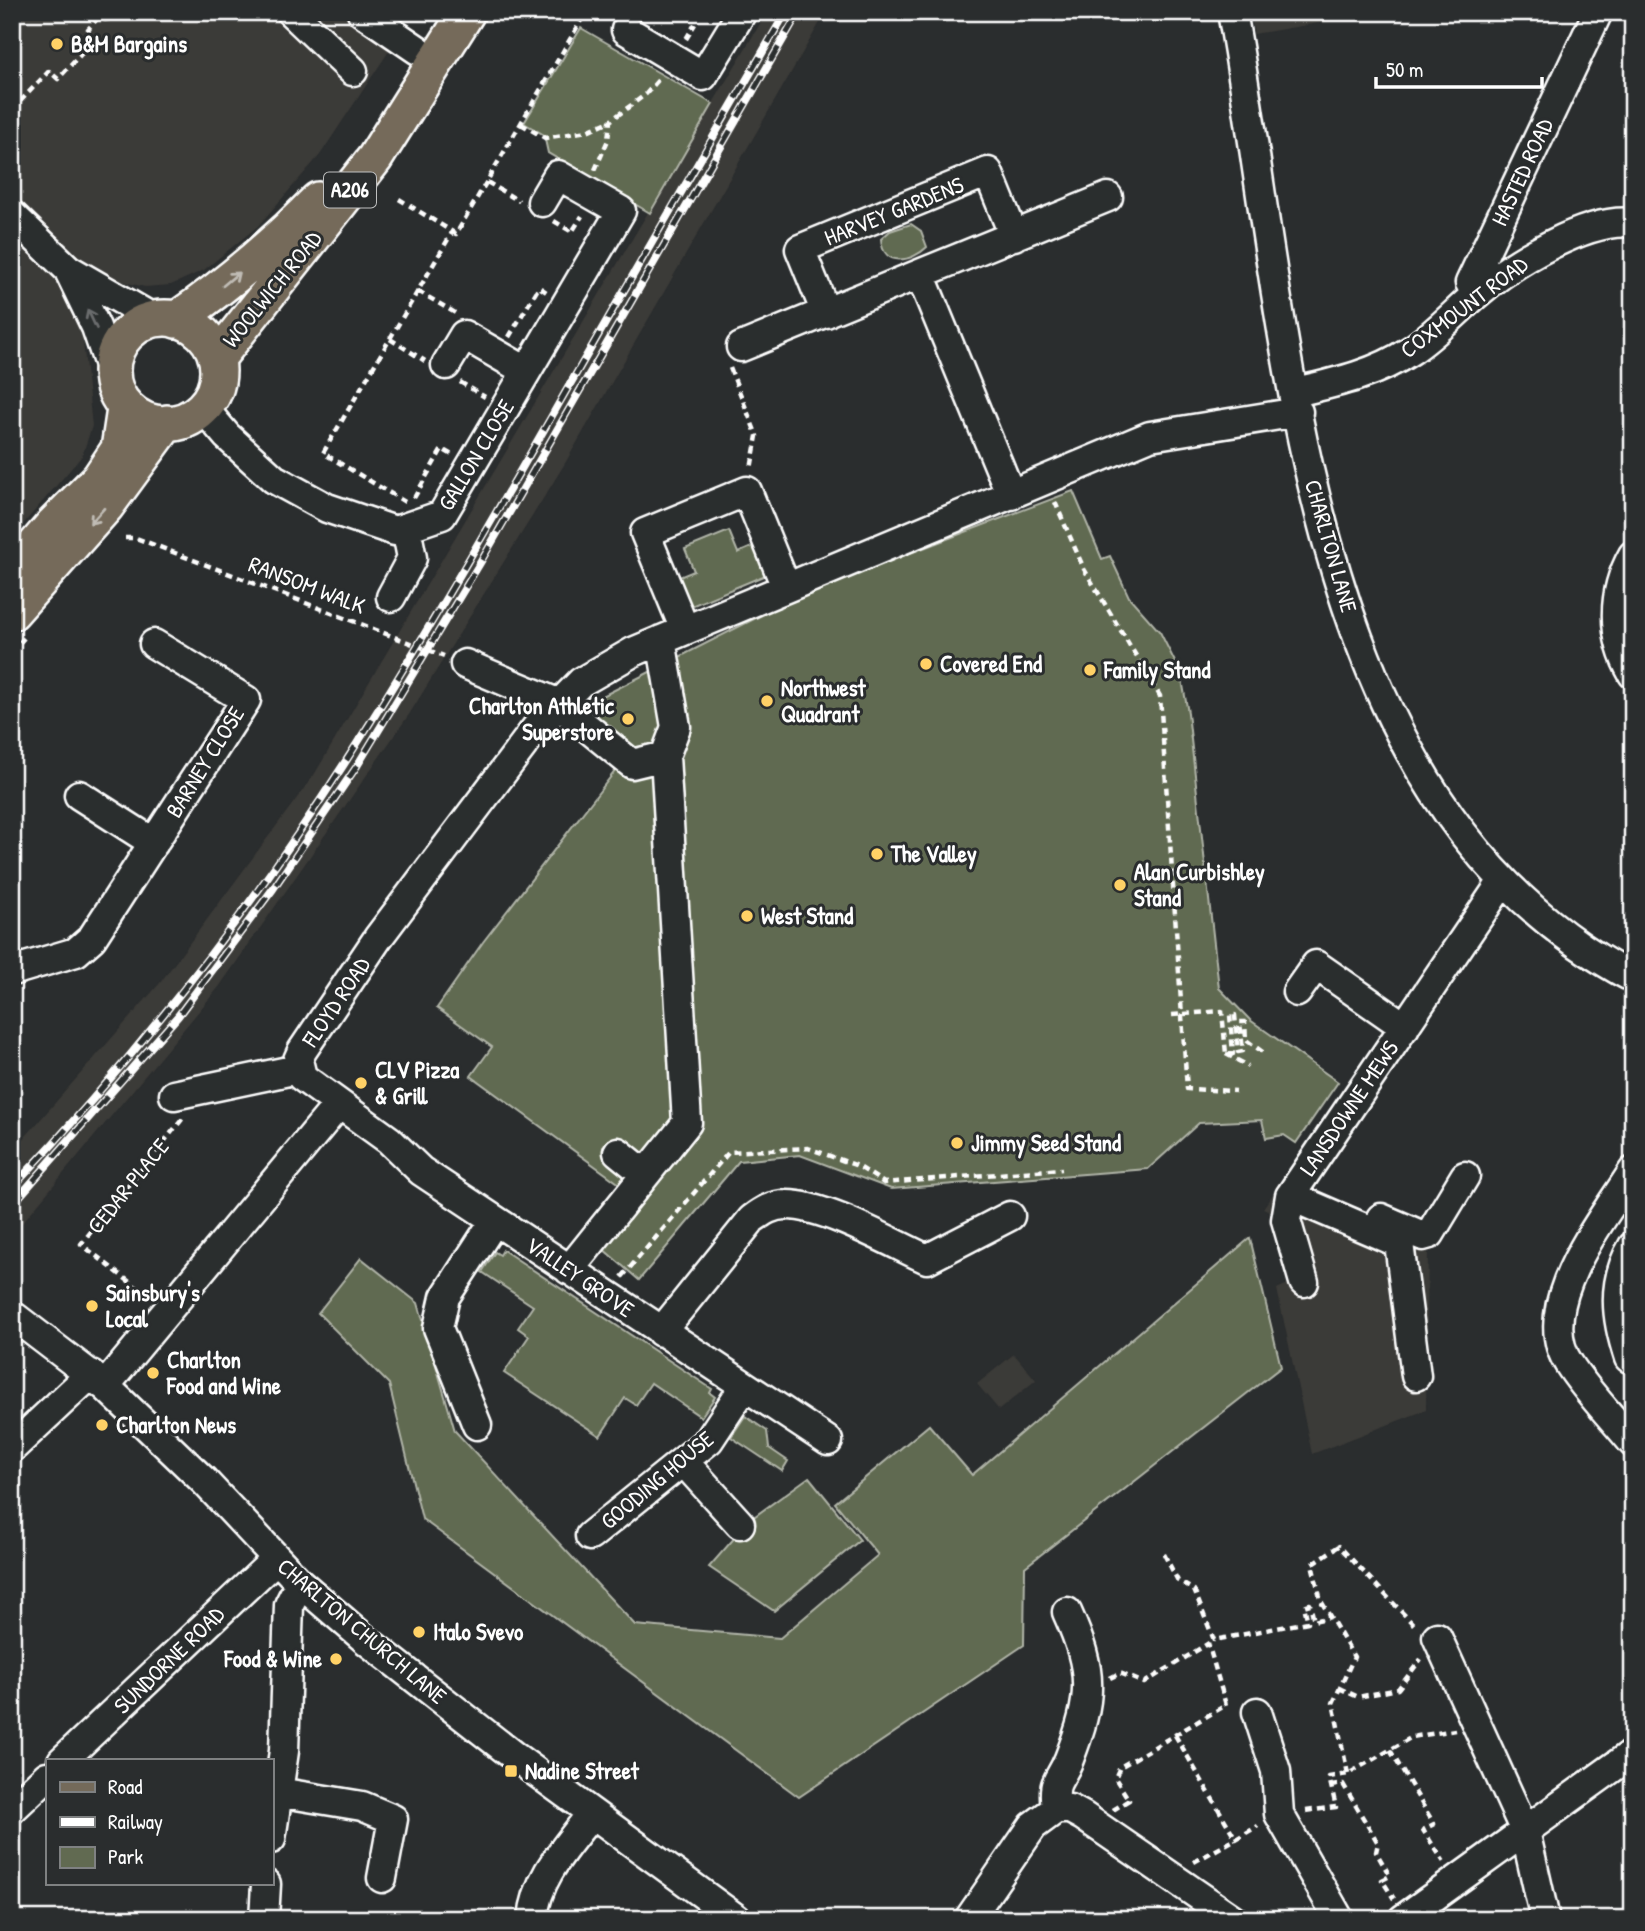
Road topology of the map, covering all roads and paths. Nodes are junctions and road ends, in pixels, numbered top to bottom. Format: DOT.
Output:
graph roads {
  1 [pos="127,12"];
  2 [pos="291,12"];
  3 [pos="362,12"];
  4 [pos="440,12"];
  5 [pos="467,12"];
  6 [pos="586,12"];
  7 [pos="742,12"];
  8 [pos="1232,12"];
  9 [pos="1598,12"];
  10 [pos="626,30"];
  11 [pos="418,50"];
  12 [pos="353,71"];
  13 [pos="666,71"];
  14 [pos="12,110"];
  15 [pos="12,120"];
  16 [pos="610,121"];
  17 [pos="521,124"];
  18 [pos="20,128"];
  19 [pos="583,190"];
  20 [pos="1108,197"];
  21 [pos="398,199"];
  22 [pos="542,202"];
  23 [pos="12,215"];
  24 [pos="1633,223"];
  25 [pos="453,231"];
  26 [pos="1014,236"];
  27 [pos="68,270"];
  28 [pos="920,274"];
  29 [pos="1477,293"];
  30 [pos="826,313"];
  31 [pos="166,320"];
  32 [pos="390,339"];
  33 [pos="741,347"];
  34 [pos="218,356"];
  35 [pos="444,369"];
  36 [pos="111,371"];
  37 [pos="526,371"];
  38 [pos="490,400"];
  39 [pos="1296,402"];
  40 [pos="125,409"];
  41 [pos="204,409"];
  42 [pos="167,423"];
  43 [pos="455,457"];
  44 [pos="750,476"];
  45 [pos="1011,495"];
  46 [pos="1061,514"];
  47 [pos="403,521"];
  48 [pos="125,538"];
  49 [pos="1633,555"];
  50 [pos="12,573"];
  51 [pos="786,587"];
  52 [pos="391,597"];
  53 [pos="12,612"];
  54 [pos="673,635"];
  55 [pos="154,644"];
  56 [pos="465,664"];
  57 [pos="1633,674"];
  58 [pos="557,703"];
  59 [pos="665,756"];
  60 [pos="79,795"];
  61 [pos="154,843"];
  62 [pos="1503,881"];
  63 [pos="12,971"];
  64 [pos="1633,978"];
  65 [pos="1297,992"];
  66 [pos="1172,1015"];
  67 [pos="1405,1027"];
  68 [pos="1264,1053"];
  69 [pos="1226,1054"];
  70 [pos="1248,1066"];
  71 [pos="298,1069"];
  72 [pos="208,1088"];
  73 [pos="1236,1091"];
  74 [pos="174,1095"];
  75 [pos="338,1105"];
  76 [pos="618,1152"];
  77 [pos="1633,1171"];
  78 [pos="645,1174"];
  79 [pos="1465,1177"];
  80 [pos="1294,1189"];
  81 [pos="1010,1216"];
  82 [pos="495,1220"];
  83 [pos="1633,1246"];
  84 [pos="569,1270"];
  85 [pos="1304,1282"];
  86 [pos="155,1301"];
  87 [pos="12,1315"];
  88 [pos="661,1332"];
  89 [pos="1629,1358"];
  90 [pos="1416,1376"];
  91 [pos="98,1380"];
  92 [pos="744,1387"];
  93 [pos="477,1425"];
  94 [pos="1630,1433"];
  95 [pos="828,1441"];
  96 [pos="12,1448"];
  97 [pos="684,1462"];
  98 [pos="740,1524"];
  99 [pos="590,1536"];
  100 [pos="1164,1555"];
  101 [pos="276,1559"];
  102 [pos="300,1583"];
  103 [pos="1067,1612"];
  104 [pos="1330,1617"];
  105 [pos="1437,1637"];
  106 [pos="1211,1642"];
  107 [pos="1113,1676"];
  108 [pos="1339,1688"];
  109 [pos="1257,1712"];
  110 [pos="1477,1726"];
  111 [pos="1175,1735"];
  112 [pos="1390,1750"];
  113 [pos="1633,1753"];
  114 [pos="64,1759"];
  115 [pos="1348,1774"];
  116 [pos="46,1777"];
  117 [pos="1331,1786"];
  118 [pos="278,1792"];
  119 [pos="1121,1805"];
  120 [pos="1336,1807"];
  121 [pos="12,1809"];
  122 [pos="1056,1809"];
  123 [pos="592,1813"];
  124 [pos="1279,1814"];
  125 [pos="273,1826"];
  126 [pos="1525,1831"];
  127 [pos="1236,1839"];
  128 [pos="1185,1856"];
  129 [pos="1445,1863"];
  130 [pos="382,1878"];
  131 [pos="265,1885"];
  132 [pos="1405,1918"];
  133 [pos="264,1919"];
  134 [pos="533,1919"];
  135 [pos="737,1919"];
  136 [pos="969,1919"];
  137 [pos="1233,1919"];
  138 [pos="1339,1919"];
  139 [pos="1545,1919"];
  1 -- 14 [label="path"];
  2 -- 12 [label="street"];
  3 -- 11 [label="street"];
  4 -- 11 [label="main road, WOOLWICH ROAD / A206"];
  5 -- 34 [label="main road, WOOLWICH ROAD / A206"];
  6 -- 17 [label="path"];
  7 -- 10 [label="street"];
  8 -- 39 [label="street, CHARLTON LANE"];
  9 -- 29 [label="street, HASTED ROAD"];
  31 -- 11 [label="main road, WOOLWICH ROAD / A206, one-way"];
  13 -- 16 [label="path"];
  15 -- 18 [label="path"];
  16 -- 17 [label="path"];
  16 -- 19 [label="path"];
  17 -- 25 [label="path"];
  19 -- 22 [label="street, GALLON CLOSE"];
  19 -- 37 [label="street, GALLON CLOSE"];
  20 -- 26 [label="street"];
  21 -- 25 [label="path"];
  23 -- 27 [label="street"];
  24 -- 29 [label="street, COXMOUNT ROAD"];
  25 -- 32 [label="path"];
  26 -- 28 [label="street"];
  26 -- 30 [label="street, HARVEY GARDENS"];
  27 -- 31 [label="street"];
  36 -- 27 [label="street, one-way"];
  28 -- 30 [label="street"];
  28 -- 45 [label="street"];
  29 -- 39 [label="street, COXMOUNT ROAD"];
  30 -- 33 [label="street"];
  31 -- 34 [label="main road, WOOLWICH ROAD"];
  31 -- 36 [label="main road, WOOLWICH ROAD / A206"];
  32 -- 35 [label="path"];
  32 -- 47 [label="path"];
  33 -- 44 [label="path"];
  34 -- 41 [label="main road, WOOLWICH ROAD"];
  35 -- 37 [label="street"];
  35 -- 38 [label="path"];
  36 -- 40 [label="main road"];
  37 -- 47 [label="street, GALLON CLOSE"];
  39 -- 45 [label="street"];
  39 -- 62 [label="street, CHARLTON LANE"];
  40 -- 42 [label="main road"];
  40 -- 50 [label="main road"];
  41 -- 42 [label="main road"];
  41 -- 47 [label="street"];
  42 -- 53 [label="main road, one-way"];
  43 -- 47 [label="path"];
  45 -- 51 [label="street"];
  46 -- 73 [label="path"];
  47 -- 52 [label="street"];
  48 -- 56 [label="path, RANSOM WALK"];
  49 -- 57 [label="street"];
  51 -- 54 [label="street"];
  51 -- 54 [label="street"];
  54 -- 58 [label="street"];
  54 -- 59 [label="street"];
  55 -- 61 [label="street, BARNEY CLOSE"];
  56 -- 58 [label="street"];
  58 -- 59 [label="street"];
  58 -- 71 [label="street, FLOYD ROAD"];
  59 -- 78 [label="street"];
  60 -- 61 [label="street, BARNEY CLOSE"];
  61 -- 63 [label="street, BARNEY CLOSE"];
  62 -- 64 [label="street, CHARLTON LANE"];
  62 -- 67 [label="street, LANSDOWNE MEWS"];
  65 -- 67 [label="street"];
  66 -- 69 [label="path, bridge"];
  67 -- 80 [label="street, LANSDOWNE MEWS"];
  68 -- 69 [label="path, bridge"];
  69 -- 70 [label="path"];
  71 -- 72 [label="street"];
  71 -- 75 [label="street, FLOYD ROAD"];
  72 -- 74 [label="street"];
  72 -- 86 [label="path, CEDAR PLACE"];
  75 -- 82 [label="street, VALLEY GROVE"];
  75 -- 91 [label="street"];
  76 -- 78 [label="street"];
  77 -- 94 [label="street"];
  78 -- 84 [label="street"];
  79 -- 80 [label="street"];
  80 -- 85 [label="street"];
  80 -- 90 [label="street, LANSDOWNE MEWS"];
  81 -- 88 [label="street"];
  82 -- 84 [label="street, VALLEY GROVE"];
  82 -- 93 [label="street"];
  83 -- 89 [label="street"];
  84 -- 88 [label="street, VALLEY GROVE"];
  87 -- 91 [label="street, CHARLTON CHURCH LANE"];
  88 -- 92 [label="street, VALLEY GROVE"];
  91 -- 96 [label="street"];
  91 -- 101 [label="street, CHARLTON CHURCH LANE"];
  92 -- 95 [label="street, VALLEY GROVE"];
  92 -- 97 [label="street, GOODING HOUSE"];
  97 -- 98 [label="street"];
  97 -- 99 [label="street, GOODING HOUSE"];
  100 -- 106 [label="path"];
  101 -- 102 [label="street, CHARLTON CHURCH LANE"];
  101 -- 114 [label="street, SUNDORNE ROAD"];
  102 -- 118 [label="street"];
  102 -- 123 [label="street, CHARLTON CHURCH LANE"];
  103 -- 122 [label="street"];
  104 -- 105 [label="path"];
  104 -- 106 [label="path"];
  104 -- 108 [label="path"];
  105 -- 108 [label="path"];
  105 -- 110 [label="street"];
  106 -- 107 [label="path"];
  106 -- 111 [label="path"];
  108 -- 115 [label="path"];
  109 -- 124 [label="street"];
  110 -- 112 [label="path"];
  110 -- 126 [label="street"];
  111 -- 119 [label="path"];
  111 -- 127 [label="path"];
  112 -- 115 [label="path"];
  112 -- 129 [label="path"];
  113 -- 126 [label="street"];
  115 -- 117 [label="path"];
  116 -- 121 [label="street"];
  117 -- 120 [label="path"];
  117 -- 132 [label="path"];
  118 -- 125 [label="street"];
  118 -- 130 [label="street"];
  122 -- 136 [label="street"];
  122 -- 137 [label="street"];
  123 -- 134 [label="street"];
  123 -- 135 [label="street, CHARLTON CHURCH LANE"];
  124 -- 127 [label="path"];
  124 -- 138 [label="street"];
  126 -- 132 [label="street"];
  126 -- 139 [label="street"];
  127 -- 128 [label="path"];
  131 -- 133 [label="street"];
}
